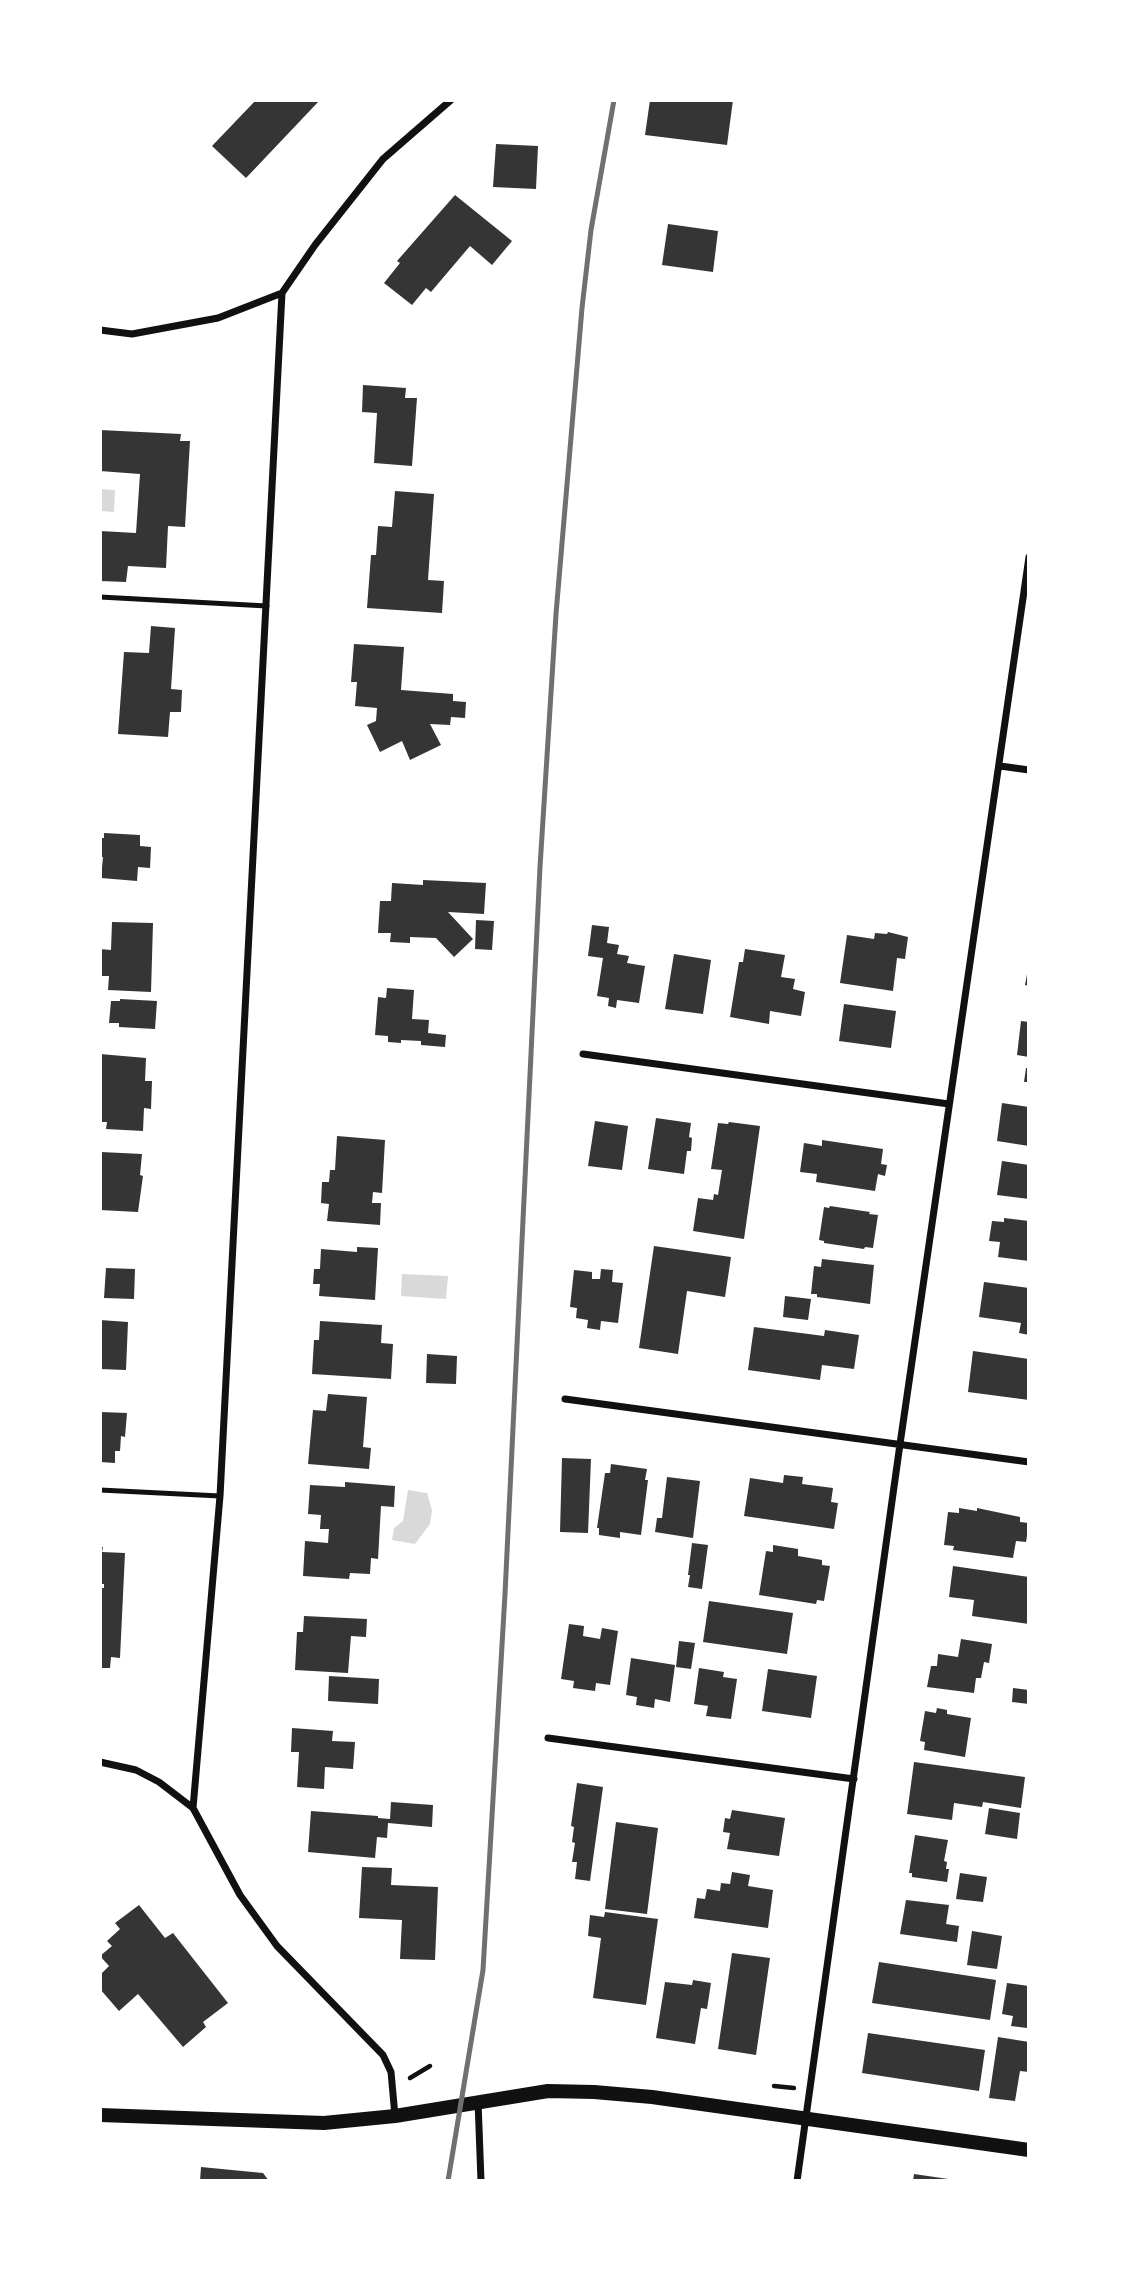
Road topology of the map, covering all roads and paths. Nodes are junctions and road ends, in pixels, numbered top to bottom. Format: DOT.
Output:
graph roads {
  1 [pos="451,100"];
  2 [pos="282,293"];
  3 [pos="100,330"];
  4 [pos="1029,557"];
  5 [pos="100,597"];
  6 [pos="267,606"];
  7 [pos="1000,766"];
  8 [pos="1029,770"];
  9 [pos="583,1054"];
  10 [pos="949,1104"];
  11 [pos="565,1399"];
  12 [pos="900,1444"];
  13 [pos="1029,1462"];
  14 [pos="100,1490"];
  15 [pos="220,1496"];
  16 [pos="548,1738"];
  17 [pos="100,1762"];
  18 [pos="854,1779"];
  19 [pos="193,1808"];
  20 [pos="478,2101"];
  21 [pos="100,2115"];
  22 [pos="395,2116"];
  23 [pos="805,2119"];
  24 [pos="1029,2150"];
  25 [pos="481,2181"];
  26 [pos="797,2181"];
  1 -- 2 [label="street"];
  2 -- 3 [label="street"];
  2 -- 6 [label="street"];
  4 -- 7 [label="street"];
  5 -- 6 [label="lane"];
  6 -- 15 [label="street"];
  7 -- 8 [label="street"];
  7 -- 10 [label="street"];
  9 -- 10 [label="street"];
  10 -- 12 [label="street"];
  11 -- 12 [label="street"];
  12 -- 13 [label="street"];
  12 -- 18 [label="street"];
  14 -- 15 [label="lane"];
  15 -- 19 [label="street"];
  16 -- 18 [label="street"];
  17 -- 19 [label="street"];
  18 -- 23 [label="street"];
  19 -- 22 [label="street"];
  20 -- 22 [label="main road"];
  20 -- 23 [label="main road"];
  20 -- 25 [label="street"];
  21 -- 22 [label="main road"];
  23 -- 24 [label="main road"];
  23 -- 26 [label="street"];
}
